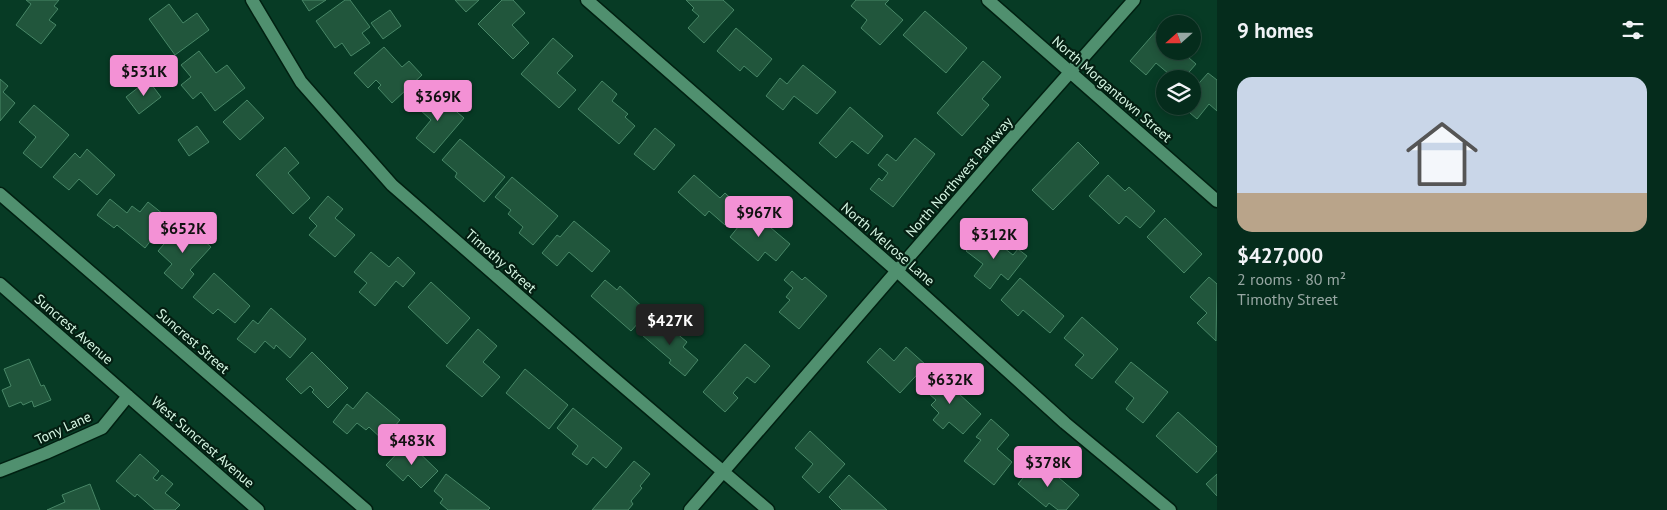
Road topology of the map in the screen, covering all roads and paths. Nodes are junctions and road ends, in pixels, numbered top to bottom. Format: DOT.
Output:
graph roads {
  1 [pos="252,0"];
  2 [pos="587,0"];
  3 [pos="988,0"];
  4 [pos="1134,0"];
  5 [pos="1070,72"];
  6 [pos="0,194"];
  7 [pos="1217,200"];
  8 [pos="897,271"];
  9 [pos="0,284"];
  10 [pos="128,396"];
  11 [pos="0,471"];
  12 [pos="724,472"];
  13 [pos="258,510"];
  14 [pos="366,510"];
  15 [pos="690,510"];
  16 [pos="768,510"];
  17 [pos="1170,510"];
  1 -- 12 [label="street, Timothy Street"];
  2 -- 8 [label="street, North Melrose Lane"];
  3 -- 5 [label="street, North Morgantown Street"];
  4 -- 5 [label="street, North Northwest Parkway"];
  5 -- 7 [label="street, North Morgantown Street"];
  5 -- 8 [label="street, North Northwest Parkway"];
  6 -- 14 [label="street, Suncrest Street"];
  8 -- 12 [label="street, North Northwest Parkway"];
  8 -- 17 [label="street, North Melrose Lane"];
  9 -- 10 [label="street, Suncrest Avenue"];
  10 -- 11 [label="street, Tony Lane"];
  10 -- 13 [label="street, West Suncrest Avenue"];
  12 -- 15 [label="street, North Northwest Parkway"];
  12 -- 16 [label="street, Timothy Street"];
}
